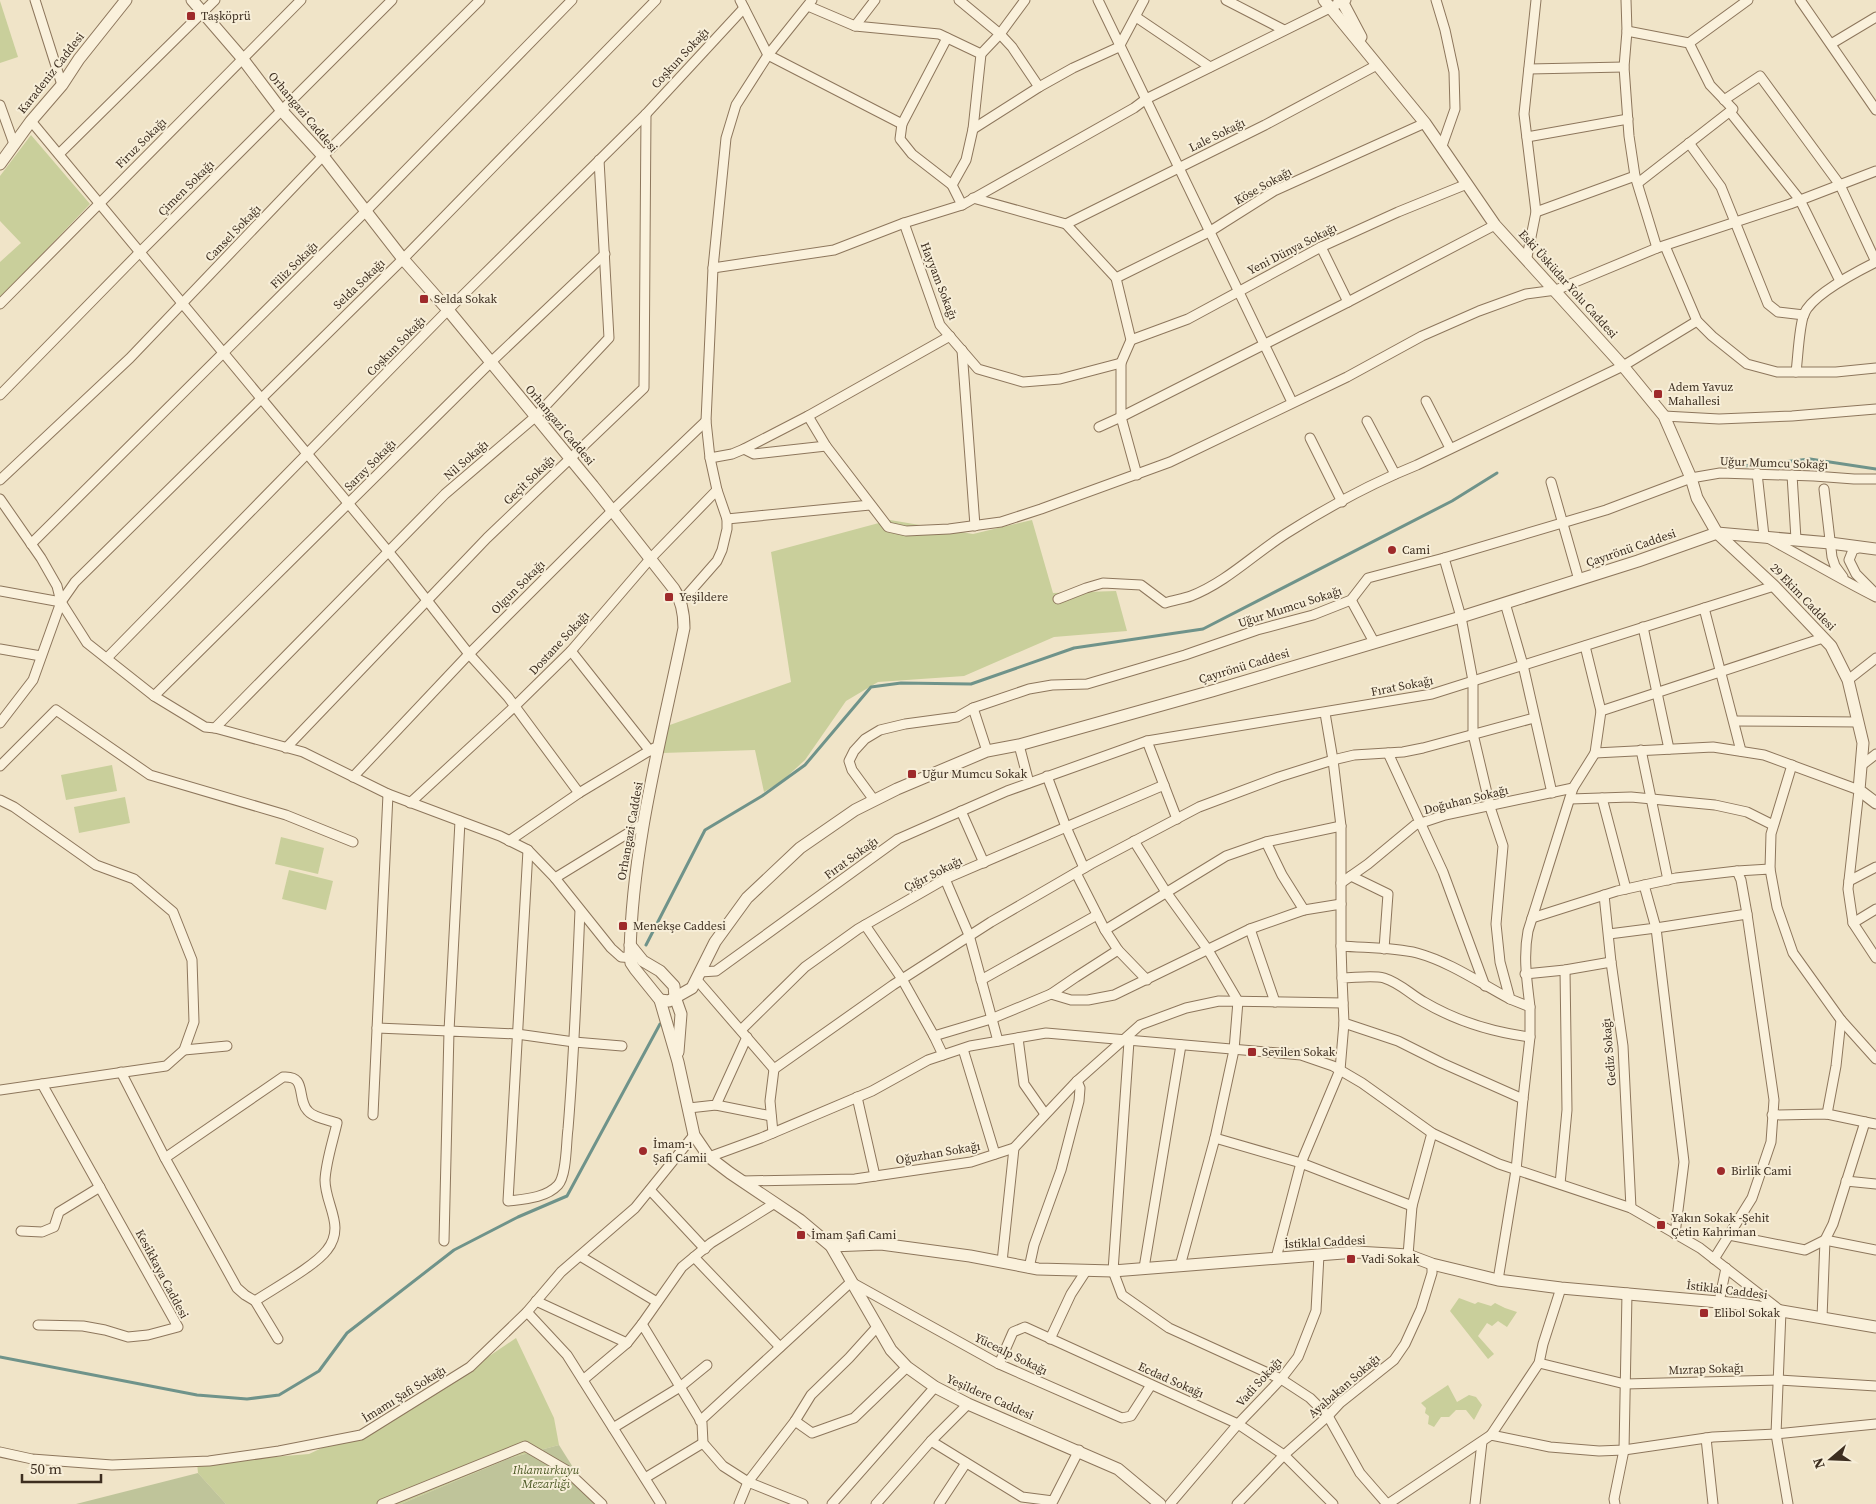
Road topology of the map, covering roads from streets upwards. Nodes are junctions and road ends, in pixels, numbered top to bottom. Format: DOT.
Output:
graph roads {
  1 [pos="35,0"];
  2 [pos="126,0"];
  3 [pos="192,0"];
  4 [pos="215,0"];
  5 [pos="301,0"];
  6 [pos="392,0"];
  7 [pos="480,0"];
  8 [pos="572,0"];
  9 [pos="656,0"];
  10 [pos="875,0"];
  11 [pos="959,0"];
  12 [pos="1025,0"];
  13 [pos="1098,0"];
  14 [pos="1144,0"];
  15 [pos="1226,0"];
  16 [pos="1436,0"];
  17 [pos="1536,0"];
  18 [pos="1626,0"];
  19 [pos="1748,0"];
  20 [pos="1800,0"];
  21 [pos="1337,2"];
  22 [pos="810,3"];
  23 [pos="742,4"];
  24 [pos="203,13"];
  25 [pos="1136,17"];
  26 [pos="1876,18"];
  27 [pos="855,26"];
  28 [pos="1284,30"];
  29 [pos="1627,30"];
  30 [pos="1000,34"];
  31 [pos="947,38"];
  32 [pos="1689,43"];
  33 [pos="1830,44"];
  34 [pos="1119,47"];
  35 [pos="982,54"];
  36 [pos="768,55"];
  37 [pos="242,58"];
  38 [pos="1377,65"];
  39 [pos="1210,67"];
  40 [pos="1624,67"];
  41 [pos="1529,68"];
  42 [pos="62,85"];
  43 [pos="1039,87"];
  44 [pos="1146,98"];
  45 [pos="1724,100"];
  46 [pos="0,105"];
  47 [pos="282,110"];
  48 [pos="1876,110"];
  49 [pos="1730,112"];
  50 [pos="646,114"];
  51 [pos="1628,119"];
  52 [pos="31,121"];
  53 [pos="1425,123"];
  54 [pos="902,124"];
  55 [pos="973,128"];
  56 [pos="1527,137"];
  57 [pos="1689,143"];
  58 [pos="14,144"];
  59 [pos="1442,146"];
  60 [pos="60,154"];
  61 [pos="323,156"];
  62 [pos="599,160"];
  63 [pos="0,164"];
  64 [pos="1178,168"];
  65 [pos="1876,171"];
  66 [pos="1637,179"];
  67 [pos="1467,184"];
  68 [pos="952,185"];
  69 [pos="1840,185"];
  70 [pos="973,198"];
  71 [pos="1800,200"];
  72 [pos="99,204"];
  73 [pos="962,205"];
  74 [pos="366,211"];
  75 [pos="1536,212"];
  76 [pos="904,223"];
  77 [pos="1734,223"];
  78 [pos="1066,224"];
  79 [pos="1495,225"];
  80 [pos="1209,232"];
  81 [pos="1321,246"];
  82 [pos="1661,247"];
  83 [pos="139,253"];
  84 [pos="605,254"];
  85 [pos="1527,258"];
  86 [pos="403,259"];
  87 [pos="1876,262"];
  88 [pos="713,268"];
  89 [pos="1116,278"];
  90 [pos="1840,281"];
  91 [pos="1556,290"];
  92 [pos="1238,292"];
  93 [pos="1348,302"];
  94 [pos="0,304"];
  95 [pos="182,305"];
  96 [pos="448,310"];
  97 [pos="1804,316"];
  98 [pos="1697,321"];
  99 [pos="950,336"];
  100 [pos="1131,340"];
  101 [pos="1264,345"];
  102 [pos="962,349"];
  103 [pos="222,354"];
  104 [pos="491,362"];
  105 [pos="1122,363"];
  106 [pos="1623,366"];
  107 [pos="1876,368"];
  108 [pos="1796,372"];
  109 [pos="0,396"];
  110 [pos="260,398"];
  111 [pos="1426,401"];
  112 [pos="1292,402"];
  113 [pos="1876,409"];
  114 [pos="808,416"];
  115 [pos="1664,416"];
  116 [pos="536,417"];
  117 [pos="1121,417"];
  118 [pos="706,421"];
  119 [pos="1367,421"];
  120 [pos="1099,426"];
  121 [pos="1310,438"];
  122 [pos="826,446"];
  123 [pos="1450,448"];
  124 [pos="744,449"];
  125 [pos="308,454"];
  126 [pos="570,458"];
  127 [pos="710,458"];
  128 [pos="1758,473"];
  129 [pos="1394,474"];
  130 [pos="1137,475"];
  131 [pos="1792,475"];
  132 [pos="1691,478"];
  133 [pos="1876,479"];
  134 [pos="0,480"];
  135 [pos="1551,482"];
  136 [pos="1824,489"];
  137 [pos="717,490"];
  138 [pos="0,499"];
  139 [pos="1342,502"];
  140 [pos="349,504"];
  141 [pos="870,506"];
  142 [pos="613,510"];
  143 [pos="727,519"];
  144 [pos="1563,522"];
  145 [pos="975,526"];
  146 [pos="1717,532"];
  147 [pos="1764,536"];
  148 [pos="1796,539"];
  149 [pos="1830,542"];
  150 [pos="31,544"];
  151 [pos="1860,547"];
  152 [pos="1876,549"];
  153 [pos="387,552"];
  154 [pos="1444,558"];
  155 [pos="650,559"];
  156 [pos="1578,580"];
  157 [pos="1847,583"];
  158 [pos="1774,586"];
  159 [pos="0,591"];
  160 [pos="1876,595"];
  161 [pos="1058,600"];
  162 [pos="1351,600"];
  163 [pos="428,601"];
  164 [pos="61,602"];
  165 [pos="681,602"];
  166 [pos="1505,603"];
  167 [pos="1704,608"];
  168 [pos="1461,617"];
  169 [pos="1643,627"];
  170 [pos="1823,638"];
  171 [pos="1374,642"];
  172 [pos="1585,646"];
  173 [pos="0,649"];
  174 [pos="571,651"];
  175 [pos="469,654"];
  176 [pos="41,656"];
  177 [pos="107,658"];
  178 [pos="1876,658"];
  179 [pos="1523,665"];
  180 [pos="1722,670"];
  181 [pos="1848,680"];
  182 [pos="1472,681"];
  183 [pos="1657,693"];
  184 [pos="154,696"];
  185 [pos="515,706"];
  186 [pos="973,708"];
  187 [pos="1602,711"];
  188 [pos="1325,713"];
  189 [pos="1534,718"];
  190 [pos="1,720"];
  191 [pos="1734,721"];
  192 [pos="1858,722"];
  193 [pos="215,728"];
  194 [pos="1473,734"];
  195 [pos="1147,741"];
  196 [pos="660,744"];
  197 [pos="1019,745"];
  198 [pos="286,748"];
  199 [pos="1669,749"];
  200 [pos="1641,750"];
  201 [pos="650,751"];
  202 [pos="987,751"];
  203 [pos="1741,751"];
  204 [pos="1595,752"];
  205 [pos="1388,753"];
  206 [pos="1876,754"];
  207 [pos="1333,760"];
  208 [pos="1862,765"];
  209 [pos="0,766"];
  210 [pos="1792,766"];
  211 [pos="1047,776"];
  212 [pos="353,777"];
  213 [pos="1029,783"];
  214 [pos="1164,785"];
  215 [pos="1573,788"];
  216 [pos="1859,790"];
  217 [pos="1552,792"];
  218 [pos="579,793"];
  219 [pos="388,794"];
  220 [pos="1602,798"];
  221 [pos="1570,799"];
  222 [pos="1651,799"];
  223 [pos="0,800"];
  224 [pos="874,800"];
  225 [pos="410,803"];
  226 [pos="1876,803"];
  227 [pos="1490,806"];
  228 [pos="960,811"];
  229 [pos="1176,819"];
  230 [pos="460,821"];
  231 [pos="1421,823"];
  232 [pos="643,824"];
  233 [pos="1773,825"];
  234 [pos="1341,826"];
  235 [pos="1066,827"];
  236 [pos="509,841"];
  237 [pos="1134,841"];
  238 [pos="353,842"];
  239 [pos="1266,842"];
  240 [pos="528,850"];
  241 [pos="984,862"];
  242 [pos="1876,867"];
  243 [pos="1770,869"];
  244 [pos="1080,870"];
  245 [pos="1737,870"];
  246 [pos="1351,876"];
  247 [pos="555,878"];
  248 [pos="945,879"];
  249 [pos="1668,880"];
  250 [pos="1849,881"];
  251 [pos="1341,883"];
  252 [pos="1644,885"];
  253 [pos="1626,889"];
  254 [pos="1166,892"];
  255 [pos="1604,895"];
  256 [pos="1341,904"];
  257 [pos="1876,909"];
  258 [pos="580,910"];
  259 [pos="1304,910"];
  260 [pos="1747,914"];
  261 [pos="1097,915"];
  262 [pos="1532,918"];
  263 [pos="1853,923"];
  264 [pos="864,925"];
  265 [pos="1656,928"];
  266 [pos="1250,929"];
  267 [pos="1105,930"];
  268 [pos="1609,934"];
  269 [pos="969,935"];
  270 [pos="1341,946"];
  271 [pos="1384,949"];
  272 [pos="1118,950"];
  273 [pos="1208,950"];
  274 [pos="635,958"];
  275 [pos="1876,958"];
  276 [pos="1611,962"];
  277 [pos="656,969"];
  278 [pos="1565,970"];
  279 [pos="1525,974"];
  280 [pos="698,976"];
  281 [pos="1342,978"];
  282 [pos="902,979"];
  283 [pos="981,980"];
  284 [pos="1147,980"];
  285 [pos="671,983"];
  286 [pos="648,985"];
  287 [pos="1485,986"];
  288 [pos="1052,994"];
  289 [pos="675,997"];
  290 [pos="1510,999"];
  291 [pos="660,1000"];
  292 [pos="1238,1001"];
  293 [pos="1275,1002"];
  294 [pos="1343,1003"];
  295 [pos="1530,1007"];
  296 [pos="991,1019"];
  297 [pos="1841,1020"];
  298 [pos="1344,1023"];
  299 [pos="377,1028"];
  300 [pos="449,1031"];
  301 [pos="744,1033"];
  302 [pos="517,1034"];
  303 [pos="934,1036"];
  304 [pos="1018,1038"];
  305 [pos="1530,1038"];
  306 [pos="1126,1040"];
  307 [pos="998,1041"];
  308 [pos="574,1042"];
  309 [pos="1181,1045"];
  310 [pos="227,1046"];
  311 [pos="622,1046"];
  312 [pos="963,1048"];
  313 [pos="184,1050"];
  314 [pos="1234,1050"];
  315 [pos="943,1055"];
  316 [pos="1876,1058"];
  317 [pos="678,1062"];
  318 [pos="774,1070"];
  319 [pos="1340,1070"];
  320 [pos="121,1072"];
  321 [pos="1077,1081"];
  322 [pos="42,1084"];
  323 [pos="0,1090"];
  324 [pos="857,1097"];
  325 [pos="1523,1099"];
  326 [pos="716,1104"];
  327 [pos="689,1108"];
  328 [pos="1045,1114"];
  329 [pos="1827,1114"];
  330 [pos="373,1115"];
  331 [pos="1772,1115"];
  332 [pos="771,1116"];
  333 [pos="1866,1122"];
  334 [pos="1876,1124"];
  335 [pos="774,1133"];
  336 [pos="1432,1133"];
  337 [pos="694,1135"];
  338 [pos="1215,1138"];
  339 [pos="1014,1148"];
  340 [pos="995,1154"];
  341 [pos="709,1157"];
  342 [pos="165,1158"];
  343 [pos="1301,1163"];
  344 [pos="1516,1170"];
  345 [pos="875,1176"];
  346 [pos="742,1181"];
  347 [pos="1846,1181"];
  348 [pos="1560,1184"];
  349 [pos="1876,1184"];
  350 [pos="100,1187"];
  351 [pos="650,1190"];
  352 [pos="775,1203"];
  353 [pos="1412,1206"];
  354 [pos="1631,1208"];
  355 [pos="21,1231"];
  356 [pos="1675,1234"];
  357 [pos="1729,1235"];
  358 [pos="1825,1240"];
  359 [pos="444,1241"];
  360 [pos="831,1246"];
  361 [pos="705,1249"];
  362 [pos="1876,1250"];
  363 [pos="1319,1255"];
  364 [pos="1408,1255"];
  365 [pos="580,1256"];
  366 [pos="694,1257"];
  367 [pos="1276,1258"];
  368 [pos="1714,1259"];
  369 [pos="1002,1262"];
  370 [pos="1432,1264"];
  371 [pos="1180,1266"];
  372 [pos="1029,1268"];
  373 [pos="1144,1268"];
  374 [pos="1726,1268"];
  375 [pos="1086,1271"];
  376 [pos="1113,1271"];
  377 [pos="1498,1280"];
  378 [pos="851,1282"];
  379 [pos="1561,1288"];
  380 [pos="1627,1293"];
  381 [pos="255,1301"];
  382 [pos="536,1301"];
  383 [pos="658,1302"];
  384 [pos="1719,1302"];
  385 [pos="1781,1311"];
  386 [pos="527,1312"];
  387 [pos="1822,1318"];
  388 [pos="642,1324"];
  389 [pos="38,1325"];
  390 [pos="877,1327"];
  391 [pos="1876,1327"];
  392 [pos="278,1339"];
  393 [pos="1050,1339"];
  394 [pos="626,1343"];
  395 [pos="780,1347"];
  396 [pos="1539,1363"];
  397 [pos="999,1364"];
  398 [pos="707,1365"];
  399 [pos="907,1366"];
  400 [pos="1281,1379"];
  401 [pos="583,1380"];
  402 [pos="1779,1380"];
  403 [pos="1625,1384"];
  404 [pos="1152,1385"];
  405 [pos="1876,1386"];
  406 [pos="680,1387"];
  407 [pos="934,1387"];
  408 [pos="968,1404"];
  409 [pos="1328,1416"];
  410 [pos="700,1421"];
  411 [pos="795,1421"];
  412 [pos="1238,1424"];
  413 [pos="1876,1424"];
  414 [pos="613,1428"];
  415 [pos="1776,1434"];
  416 [pos="1491,1435"];
  417 [pos="1706,1438"];
  418 [pos="931,1441"];
  419 [pos="1482,1442"];
  420 [pos="703,1443"];
  421 [pos="1079,1450"];
  422 [pos="1624,1450"];
  423 [pos="0,1452"];
  424 [pos="1284,1455"];
  425 [pos="966,1463"];
  426 [pos="645,1478"];
  427 [pos="748,1482"];
  428 [pos="1614,1502"];
  429 [pos="1054,1503"];
  430 [pos="382,1504"];
  431 [pos="602,1504"];
  432 [pos="661,1504"];
  433 [pos="739,1504"];
  434 [pos="803,1504"];
  435 [pos="832,1504"];
  436 [pos="876,1504"];
  437 [pos="939,1504"];
  438 [pos="1160,1504"];
  439 [pos="1170,1504"];
  440 [pos="1237,1504"];
  441 [pos="1333,1504"];
  442 [pos="1388,1504"];
  443 [pos="1475,1504"];
  444 [pos="1605,1504"];
  445 [pos="1713,1504"];
  446 [pos="1788,1504"];
  1 -- 42 [label="street"];
  2 -- 42 [label="street, Karadeniz Caddesi"];
  3 -- 24 [label="street, Orhangazi Caddesi"];
  4 -- 24 [label="street"];
  5 -- 37 [label="street, Firuz Sokağı"];
  6 -- 47 [label="street, Çimen Sokağı"];
  7 -- 61 [label="street, Cansel Sokağı"];
  8 -- 74 [label="street, Filiz Sokağı"];
  9 -- 86 [label="street, Selda Sokağı"];
  10 -- 27 [label="street"];
  11 -- 30 [label="street"];
  12 -- 30 [label="street"];
  13 -- 34 [label="street"];
  14 -- 25 [label="street"];
  15 -- 28 [label="street"];
  16 -- 59 [label="street"];
  17 -- 41 [label="street"];
  18 -- 29 [label="street"];
  19 -- 32 [label="street"];
  20 -- 33 [label="street"];
  21 -- 28 [label="street"];
  21 -- 38 [label="street, Eski Üsküdar Yolu Caddesi"];
  22 -- 27 [label="street"];
  22 -- 36 [label="street"];
  23 -- 36 [label="street"];
  23 -- 50 [label="street, Coşkun Sokağı"];
  24 -- 37 [label="street, Orhangazi Caddesi"];
  24 -- 60 [label="street"];
  25 -- 34 [label="street"];
  25 -- 39 [label="street"];
  26 -- 33 [label="street"];
  27 -- 31 [label="street"];
  28 -- 39 [label="street"];
  29 -- 32 [label="street"];
  29 -- 40 [label="street"];
  30 -- 35 [label="street"];
  30 -- 43 [label="street"];
  31 -- 35 [label="street"];
  31 -- 54 [label="street"];
  32 -- 45 [label="street"];
  33 -- 48 [label="street"];
  34 -- 43 [label="street"];
  34 -- 44 [label="street"];
  35 -- 55 [label="street"];
  36 -- 54 [label="street"];
  36 -- 88 [label="street"];
  37 -- 47 [label="street, Orhangazi Caddesi"];
  37 -- 72 [label="street, Firuz Sokağı"];
  38 -- 53 [label="street, Eski Üsküdar Yolu Caddesi"];
  38 -- 64 [label="street, Lale Sokağı"];
  39 -- 44 [label="street"];
  40 -- 41 [label="street"];
  40 -- 51 [label="street"];
  41 -- 56 [label="street"];
  42 -- 52 [label="street, Karadeniz Caddesi"];
  43 -- 55 [label="street"];
  44 -- 64 [label="street"];
  44 -- 70 [label="street"];
  45 -- 49 [label="street"];
  45 -- 69 [label="street"];
  46 -- 58 [label="street"];
  47 -- 61 [label="street, Orhangazi Caddesi"];
  47 -- 83 [label="street, Çimen Sokağı"];
  49 -- 57 [label="street"];
  49 -- 71 [label="street"];
  50 -- 62 [label="street, Coşkun Sokağı"];
  50 -- 126 [label="street, Geçit Sokağı"];
  51 -- 56 [label="street"];
  51 -- 66 [label="street"];
  52 -- 58 [label="street, Karadeniz Caddesi"];
  52 -- 60 [label="street"];
  53 -- 59 [label="street, Eski Üsküdar Yolu Caddesi"];
  53 -- 80 [label="street, Köse Sokağı"];
  54 -- 68 [label="street"];
  55 -- 68 [label="street"];
  56 -- 75 [label="street"];
  57 -- 66 [label="street"];
  57 -- 77 [label="street"];
  58 -- 63 [label="street, Karadeniz Caddesi"];
  59 -- 67 [label="street, Eski Üsküdar Yolu Caddesi"];
  60 -- 72 [label="street"];
  61 -- 74 [label="street, Orhangazi Caddesi"];
  61 -- 95 [label="street, Cansel Sokağı"];
  62 -- 84 [label="street, Nil Sokağı"];
  62 -- 96 [label="street, Coşkun Sokağı"];
  64 -- 78 [label="street, Lale Sokağı"];
  64 -- 80 [label="street"];
  65 -- 69 [label="street"];
  66 -- 75 [label="street"];
  66 -- 82 [label="street"];
  67 -- 79 [label="street, Eski Üsküdar Yolu Caddesi"];
  67 -- 81 [label="street, Yeni Dünya Sokağı"];
  68 -- 73 [label="street"];
  69 -- 71 [label="street"];
  69 -- 87 [label="street"];
  70 -- 73 [label="street"];
  70 -- 78 [label="street"];
  71 -- 77 [label="street"];
  71 -- 90 [label="street"];
  72 -- 83 [label="street"];
  72 -- 94 [label="street, Firuz Sokağı"];
  73 -- 76 [label="street"];
  74 -- 86 [label="street, Orhangazi Caddesi"];
  74 -- 103 [label="street, Filiz Sokağı"];
  75 -- 85 [label="street"];
  76 -- 88 [label="street"];
  76 -- 99 [label="street, Hayyam Sokağı"];
  77 -- 82 [label="street"];
  77 -- 97 [label="street"];
  78 -- 89 [label="street"];
  79 -- 85 [label="street, Eski Üsküdar Yolu Caddesi"];
  79 -- 93 [label="street"];
  80 -- 89 [label="street, Köse Sokağı"];
  80 -- 92 [label="street"];
  81 -- 92 [label="street, Yeni Dünya Sokağı"];
  81 -- 93 [label="street"];
  82 -- 91 [label="street"];
  82 -- 98 [label="street"];
  83 -- 95 [label="street"];
  83 -- 109 [label="street, Çimen Sokağı"];
  84 -- 104 [label="street, Saray Sokağı"];
  84 -- 116 [label="street, Nil Sokağı"];
  85 -- 91 [label="street, Eski Üsküdar Yolu Caddesi"];
  86 -- 96 [label="street, Orhangazi Caddesi"];
  86 -- 110 [label="street, Selda Sokağı"];
  87 -- 90 [label="street"];
  88 -- 118 [label="street"];
  89 -- 100 [label="street"];
  90 -- 97 [label="street"];
  91 -- 106 [label="street, Eski Üsküdar Yolu Caddesi"];
  91 -- 112 [label="street"];
  92 -- 100 [label="street, Yeni Dünya Sokağı"];
  92 -- 101 [label="street"];
  93 -- 101 [label="street"];
  95 -- 103 [label="street"];
  95 -- 134 [label="street, Cansel Sokağı"];
  96 -- 104 [label="street, Orhangazi Caddesi"];
  96 -- 125 [label="street, Coşkun Sokağı"];
  97 -- 108 [label="street"];
  98 -- 106 [label="street"];
  98 -- 108 [label="street"];
  99 -- 102 [label="street, Hayyam Sokağı"];
  99 -- 114 [label="street"];
  100 -- 105 [label="street"];
  101 -- 112 [label="street"];
  101 -- 117 [label="street"];
  102 -- 105 [label="street, Hayyam Sokağı"];
  102 -- 145 [label="street"];
  103 -- 110 [label="street"];
  103 -- 150 [label="street, Filiz Sokağı"];
  104 -- 116 [label="street, Orhangazi Caddesi"];
  104 -- 140 [label="street, Saray Sokağı"];
  105 -- 117 [label="street"];
  106 -- 115 [label="street, Eski Üsküdar Yolu Caddesi"];
  106 -- 123 [label="street"];
  107 -- 108 [label="street"];
  110 -- 125 [label="street"];
  110 -- 164 [label="street, Selda Sokağı"];
  111 -- 123 [label="street"];
  112 -- 130 [label="street"];
  113 -- 115 [label="street"];
  114 -- 122 [label="street"];
  114 -- 124 [label="street"];
  115 -- 132 [label="street, Eski Üsküdar Yolu Caddesi"];
  116 -- 126 [label="street, Orhangazi Caddesi"];
  116 -- 153 [label="street, Nil Sokağı"];
  117 -- 120 [label="street"];
  117 -- 130 [label="street"];
  118 -- 127 [label="street"];
  118 -- 142 [label="street, Olgun Sokağı"];
  119 -- 129 [label="street"];
  121 -- 139 [label="street"];
  122 -- 124 [label="street"];
  122 -- 141 [label="street"];
  123 -- 129 [label="street"];
  124 -- 127 [label="street"];
  125 -- 140 [label="street"];
  125 -- 177 [label="street, Coşkun Sokağı"];
  126 -- 142 [label="street, Orhangazi Caddesi"];
  126 -- 163 [label="street, Geçit Sokağı"];
  127 -- 137 [label="street"];
  128 -- 131 [label="street, Uğur Mumcu Sokağı"];
  128 -- 132 [label="street, Uğur Mumcu Sokağı"];
  128 -- 147 [label="street"];
  129 -- 139 [label="street"];
  130 -- 145 [label="street"];
  131 -- 133 [label="street, Uğur Mumcu Sokağı"];
  131 -- 148 [label="street"];
  132 -- 144 [label="street, Uğur Mumcu Sokağı"];
  132 -- 146 [label="street, Eski Üsküdar Yolu Caddesi"];
  135 -- 144 [label="street"];
  136 -- 149 [label="street"];
  137 -- 143 [label="street"];
  137 -- 155 [label="street, Dostane Sokağı"];
  138 -- 150 [label="street"];
  139 -- 161 [label="street"];
  140 -- 153 [label="street"];
  140 -- 184 [label="street, Saray Sokağı"];
  141 -- 143 [label="street"];
  141 -- 145 [label="street"];
  142 -- 155 [label="street, Orhangazi Caddesi"];
  142 -- 175 [label="street, Olgun Sokağı"];
  143 -- 165 [label="street"];
  144 -- 154 [label="street, Uğur Mumcu Sokağı"];
  144 -- 156 [label="street"];
  146 -- 147 [label="street, Çayırönü Caddesi"];
  146 -- 156 [label="street, Çayırönü Caddesi"];
  146 -- 158 [label="street, 29 Ekim Caddesi"];
  147 -- 148 [label="street, Çayırönü Caddesi"];
  147 -- 157 [label="street"];
  148 -- 149 [label="street, Çayırönü Caddesi"];
  149 -- 151 [label="street, Çayırönü Caddesi"];
  149 -- 157 [label="street"];
  150 -- 164 [label="street"];
  151 -- 152 [label="street, Çayırönü Caddesi"];
  151 -- 160 [label="street"];
  153 -- 163 [label="street"];
  153 -- 193 [label="street, Nil Sokağı"];
  154 -- 162 [label="street, Uğur Mumcu Sokağı"];
  154 -- 168 [label="street"];
  155 -- 165 [label="street, Orhangazi Caddesi"];
  155 -- 174 [label="street, Dostane Sokağı"];
  156 -- 166 [label="street, Çayırönü Caddesi"];
  157 -- 160 [label="street"];
  158 -- 167 [label="street, Fırat Sokağı"];
  158 -- 170 [label="street, 29 Ekim Caddesi"];
  159 -- 164 [label="street"];
  162 -- 171 [label="street"];
  162 -- 186 [label="street, Uğur Mumcu Sokağı"];
  163 -- 175 [label="street"];
  163 -- 198 [label="street, Geçit Sokağı"];
  164 -- 176 [label="street, Selda Sokağı"];
  164 -- 177 [label="street"];
  165 -- 196 [label="street, Orhangazi Caddesi"];
  166 -- 168 [label="street, Çayırönü Caddesi"];
  166 -- 179 [label="street"];
  167 -- 169 [label="street, Fırat Sokağı"];
  167 -- 180 [label="street"];
  168 -- 171 [label="street, Çayırönü Caddesi"];
  168 -- 182 [label="street"];
  169 -- 172 [label="street, Fırat Sokağı"];
  169 -- 183 [label="street"];
  170 -- 180 [label="street"];
  170 -- 181 [label="street, 29 Ekim Caddesi"];
  171 -- 197 [label="street, Çayırönü Caddesi"];
  172 -- 179 [label="street, Fırat Sokağı"];
  172 -- 187 [label="street"];
  173 -- 176 [label="street"];
  174 -- 185 [label="street, Dostane Sokağı"];
  174 -- 201 [label="street"];
  175 -- 185 [label="street"];
  175 -- 212 [label="street, Olgun Sokağı"];
  176 -- 190 [label="street, Selda Sokağı"];
  177 -- 184 [label="street"];
  178 -- 181 [label="street"];
  179 -- 182 [label="street, Fırat Sokağı"];
  179 -- 189 [label="street"];
  180 -- 183 [label="street"];
  180 -- 191 [label="street"];
  181 -- 192 [label="street, 29 Ekim Caddesi"];
  182 -- 188 [label="street, Fırat Sokağı"];
  182 -- 194 [label="street"];
  183 -- 187 [label="street"];
  183 -- 199 [label="street"];
  184 -- 193 [label="street"];
  185 -- 218 [label="street"];
  185 -- 225 [label="street, Dostane Sokağı"];
  186 -- 202 [label="street"];
  186 -- 224 [label="street, Uğur Mumcu Sokağı"];
  187 -- 204 [label="street"];
  188 -- 195 [label="street, Fırat Sokağı"];
  188 -- 207 [label="street"];
  189 -- 194 [label="street"];
  189 -- 217 [label="street"];
  191 -- 192 [label="street"];
  191 -- 203 [label="street"];
  192 -- 208 [label="street, 29 Ekim Caddesi"];
  193 -- 198 [label="street"];
  194 -- 205 [label="street"];
  194 -- 227 [label="street"];
  195 -- 211 [label="street, Fırat Sokağı"];
  195 -- 214 [label="street"];
  196 -- 201 [label="street"];
  196 -- 232 [label="street, Orhangazi Caddesi"];
  197 -- 202 [label="street, Çayırönü Caddesi"];
  197 -- 213 [label="street"];
  198 -- 212 [label="street"];
  199 -- 200 [label="street"];
  199 -- 203 [label="street"];
  200 -- 204 [label="street"];
  200 -- 222 [label="street"];
  201 -- 218 [label="street"];
  202 -- 224 [label="street, Çayırönü Caddesi"];
  203 -- 210 [label="street"];
  204 -- 215 [label="street"];
  205 -- 207 [label="street"];
  205 -- 231 [label="street"];
  206 -- 208 [label="street"];
  207 -- 229 [label="street"];
  207 -- 234 [label="street"];
  208 -- 216 [label="street, 29 Ekim Caddesi"];
  209 -- 238 [label="street"];
  210 -- 216 [label="street"];
  210 -- 233 [label="street"];
  211 -- 213 [label="street, Fırat Sokağı"];
  211 -- 235 [label="street"];
  212 -- 219 [label="street"];
  213 -- 228 [label="street, Fırat Sokağı"];
  214 -- 229 [label="street"];
  214 -- 235 [label="street, Çığır Sokağı"];
  215 -- 217 [label="street, Doğuhan Sokağı"];
  215 -- 221 [label="street"];
  216 -- 226 [label="street"];
  216 -- 250 [label="street"];
  217 -- 227 [label="street, Doğuhan Sokağı"];
  218 -- 236 [label="street"];
  219 -- 225 [label="street"];
  219 -- 299 [label="street"];
  220 -- 221 [label="street"];
  220 -- 222 [label="street"];
  220 -- 253 [label="street"];
  221 -- 262 [label="street"];
  222 -- 233 [label="street"];
  222 -- 249 [label="street"];
  223 -- 313 [label="street"];
  224 -- 280 [label="street, Çayırönü Caddesi"];
  225 -- 230 [label="street"];
  227 -- 231 [label="street, Doğuhan Sokağı"];
  227 -- 290 [label="street"];
  228 -- 241 [label="street"];
  228 -- 280 [label="street, Fırat Sokağı"];
  229 -- 237 [label="street"];
  230 -- 236 [label="street"];
  230 -- 300 [label="street"];
  231 -- 246 [label="street, Doğuhan Sokağı"];
  231 -- 287 [label="street"];
  232 -- 247 [label="street"];
  232 -- 274 [label="street, Orhangazi Caddesi"];
  233 -- 243 [label="street"];
  234 -- 239 [label="street"];
  234 -- 251 [label="street"];
  235 -- 241 [label="street, Çığır Sokağı"];
  235 -- 244 [label="street"];
  236 -- 240 [label="street"];
  237 -- 244 [label="street"];
  237 -- 254 [label="street"];
  239 -- 254 [label="street"];
  239 -- 259 [label="street"];
  240 -- 247 [label="street"];
  240 -- 302 [label="street"];
  241 -- 248 [label="street, Çığır Sokağı"];
  242 -- 250 [label="street"];
  243 -- 245 [label="street"];
  243 -- 297 [label="street"];
  244 -- 261 [label="street"];
  244 -- 269 [label="street"];
  245 -- 249 [label="street"];
  245 -- 260 [label="street"];
  246 -- 251 [label="street, Doğuhan Sokağı"];
  246 -- 271 [label="street"];
  247 -- 258 [label="street"];
  248 -- 264 [label="street, Çığır Sokağı"];
  248 -- 269 [label="street"];
  249 -- 252 [label="street"];
  250 -- 263 [label="street"];
  251 -- 256 [label="street"];
  252 -- 253 [label="street"];
  252 -- 265 [label="street"];
  253 -- 255 [label="street"];
  254 -- 267 [label="street"];
  254 -- 273 [label="street"];
  255 -- 262 [label="street"];
  255 -- 268 [label="street, Gediz Sokağı"];
  256 -- 259 [label="street"];
  256 -- 270 [label="street"];
  257 -- 263 [label="street"];
  258 -- 274 [label="street"];
  258 -- 308 [label="street"];
  259 -- 266 [label="street"];
  260 -- 265 [label="street"];
  260 -- 331 [label="street"];
  261 -- 267 [label="street"];
  261 -- 283 [label="street"];
  262 -- 279 [label="street"];
  263 -- 275 [label="street"];
  264 -- 282 [label="street"];
  264 -- 301 [label="street, Çığır Sokağı"];
  265 -- 268 [label="street"];
  265 -- 356 [label="street"];
  266 -- 273 [label="street"];
  266 -- 293 [label="street"];
  267 -- 272 [label="street"];
  268 -- 276 [label="street, Gediz Sokağı"];
  269 -- 282 [label="street"];
  269 -- 283 [label="street"];
  270 -- 271 [label="street"];
  270 -- 281 [label="street"];
  271 -- 287 [label="street"];
  272 -- 284 [label="street"];
  272 -- 288 [label="street"];
  273 -- 284 [label="street"];
  273 -- 292 [label="street"];
  274 -- 277 [label="street"];
  274 -- 286 [label="street"];
  276 -- 278 [label="street"];
  276 -- 354 [label="street, Gediz Sokağı"];
  277 -- 285 [label="street"];
  277 -- 286 [label="street"];
  278 -- 279 [label="street"];
  278 -- 348 [label="street"];
  279 -- 295 [label="street"];
  280 -- 285 [label="street"];
  280 -- 289 [label="street"];
  280 -- 301 [label="street"];
  281 -- 294 [label="street"];
  281 -- 305 [label="street"];
  282 -- 303 [label="street"];
  282 -- 318 [label="street"];
  283 -- 296 [label="street"];
  284 -- 288 [label="street"];
  285 -- 289 [label="street"];
  286 -- 291 [label="street"];
  287 -- 290 [label="street"];
  288 -- 296 [label="street"];
  289 -- 291 [label="street"];
  289 -- 317 [label="street"];
  290 -- 295 [label="street"];
  291 -- 317 [label="street"];
  292 -- 293 [label="street"];
  292 -- 306 [label="street"];
  292 -- 314 [label="street"];
  293 -- 294 [label="street"];
  294 -- 298 [label="street"];
  295 -- 305 [label="street"];
  296 -- 303 [label="street"];
  296 -- 307 [label="street"];
  297 -- 316 [label="street"];
  297 -- 329 [label="street"];
  298 -- 319 [label="street"];
  298 -- 325 [label="street"];
  299 -- 300 [label="street"];
  299 -- 330 [label="street"];
  300 -- 302 [label="street"];
  300 -- 359 [label="street"];
  301 -- 318 [label="street"];
  301 -- 326 [label="street, Çığır Sokağı"];
  302 -- 308 [label="street"];
  302 -- 308 [label="street"];
  303 -- 315 [label="street"];
  304 -- 306 [label="street"];
  304 -- 307 [label="street"];
  304 -- 328 [label="street"];
  305 -- 325 [label="street"];
  306 -- 309 [label="street"];
  306 -- 321 [label="street"];
  306 -- 376 [label="street"];
  307 -- 312 [label="street"];
  308 -- 311 [label="street"];
  309 -- 314 [label="street"];
  309 -- 373 [label="street"];
  310 -- 313 [label="street"];
  312 -- 315 [label="street"];
  312 -- 340 [label="street"];
  313 -- 320 [label="street"];
  314 -- 319 [label="street"];
  314 -- 338 [label="street"];
  315 -- 324 [label="street"];
  317 -- 327 [label="street"];
  318 -- 332 [label="street"];
  319 -- 336 [label="street"];
  319 -- 343 [label="street"];
  320 -- 322 [label="street"];
  320 -- 342 [label="street"];
  321 -- 328 [label="street"];
  321 -- 372 [label="street"];
  322 -- 323 [label="street"];
  322 -- 350 [label="street, Kesikkaya Caddesi"];
  324 -- 335 [label="street"];
  324 -- 345 [label="street"];
  325 -- 344 [label="street"];
  326 -- 327 [label="street"];
  326 -- 332 [label="street"];
  327 -- 337 [label="street"];
  328 -- 339 [label="street"];
  329 -- 331 [label="street"];
  329 -- 333 [label="street"];
  331 -- 357 [label="street"];
  332 -- 335 [label="street"];
  333 -- 334 [label="street"];
  333 -- 347 [label="street"];
  335 -- 341 [label="street"];
  336 -- 344 [label="street"];
  336 -- 353 [label="street"];
  337 -- 341 [label="street"];
  337 -- 351 [label="street, İmamı Şafi Sokağı"];
  338 -- 343 [label="street"];
  338 -- 371 [label="street"];
  339 -- 340 [label="street, Oğuzhan Sokağı"];
  339 -- 369 [label="street"];
  340 -- 345 [label="street, Oğuzhan Sokağı"];
  341 -- 346 [label="street"];
  342 -- 381 [label="street"];
  342 -- 381 [label="street"];
  343 -- 353 [label="street"];
  343 -- 367 [label="street"];
  344 -- 348 [label="street"];
  344 -- 377 [label="street"];
  345 -- 346 [label="street, Oğuzhan Sokağı"];
  346 -- 352 [label="street"];
  347 -- 349 [label="street"];
  347 -- 358 [label="street"];
  348 -- 354 [label="street"];
  350 -- 355 [label="street"];
  350 -- 389 [label="street, Kesikkaya Caddesi"];
  351 -- 361 [label="street"];
  351 -- 365 [label="street, İmamı Şafi Sokağı"];
  352 -- 360 [label="street"];
  352 -- 361 [label="street"];
  353 -- 364 [label="street"];
  354 -- 356 [label="street"];
  356 -- 368 [label="street"];
  357 -- 358 [label="street"];
  357 -- 368 [label="street"];
  358 -- 362 [label="street"];
  358 -- 387 [label="street"];
  360 -- 369 [label="street, İstiklal Caddesi"];
  360 -- 378 [label="street, Yeşildere Caddesi"];
  361 -- 366 [label="street"];
  363 -- 364 [label="street, İstiklal Caddesi"];
  363 -- 367 [label="street, İstiklal Caddesi"];
  363 -- 400 [label="street, Vadi Sokağı"];
  364 -- 370 [label="street, İstiklal Caddesi"];
  365 -- 382 [label="street, İmamı Şafi Sokağı"];
  365 -- 383 [label="street"];
  366 -- 383 [label="street"];
  366 -- 395 [label="street"];
  367 -- 371 [label="street, İstiklal Caddesi"];
  368 -- 374 [label="street"];
  369 -- 372 [label="street, İstiklal Caddesi"];
  370 -- 377 [label="street, İstiklal Caddesi"];
  370 -- 409 [label="street, Ayabakan Sokağı"];
  371 -- 373 [label="street, İstiklal Caddesi"];
  372 -- 375 [label="street, İstiklal Caddesi"];
  373 -- 376 [label="street, İstiklal Caddesi"];
  374 -- 384 [label="street"];
  374 -- 385 [label="street"];
  375 -- 376 [label="street, İstiklal Caddesi"];
  375 -- 393 [label="street"];
  376 -- 400 [label="street"];
  377 -- 379 [label="street, İstiklal Caddesi"];
  378 -- 390 [label="street, Yeşildere Caddesi"];
  378 -- 395 [label="street"];
  378 -- 397 [label="street, Yücealp Sokağı"];
  379 -- 380 [label="street, İstiklal Caddesi"];
  379 -- 396 [label="street"];
  380 -- 384 [label="street, İstiklal Caddesi"];
  380 -- 403 [label="street"];
  381 -- 392 [label="street"];
  382 -- 386 [label="street, İmamı Şafi Sokağı"];
  382 -- 394 [label="street"];
  383 -- 388 [label="street"];
  384 -- 385 [label="street, İstiklal Caddesi"];
  385 -- 387 [label="street, İstiklal Caddesi"];
  385 -- 402 [label="street"];
  386 -- 401 [label="street"];
  386 -- 423 [label="street, İmamı Şafi Sokağı"];
  387 -- 391 [label="street, İstiklal Caddesi"];
  388 -- 394 [label="street"];
  388 -- 406 [label="street"];
  390 -- 399 [label="street, Yeşildere Caddesi"];
  390 -- 411 [label="street"];
  393 -- 397 [label="street, Ecdad Sokağı"];
  393 -- 404 [label="street, Ecdad Sokağı"];
  394 -- 401 [label="street"];
  395 -- 410 [label="street"];
  396 -- 403 [label="street, Mızrap Sokağı"];
  396 -- 416 [label="street"];
  397 -- 404 [label="street, Yücealp Sokağı"];
  398 -- 406 [label="street"];
  399 -- 407 [label="street, Yeşildere Caddesi"];
  399 -- 411 [label="street"];
  400 -- 409 [label="street"];
  400 -- 412 [label="street, Vadi Sokağı"];
  401 -- 414 [label="street"];
  402 -- 403 [label="street, Mızrap Sokağı"];
  402 -- 405 [label="street, Mızrap Sokağı"];
  402 -- 415 [label="street"];
  403 -- 422 [label="street"];
  404 -- 412 [label="street, Ecdad Sokağı"];
  406 -- 410 [label="street"];
  406 -- 414 [label="street"];
  407 -- 408 [label="street, Yeşildere Caddesi"];
  407 -- 435 [label="street"];
  408 -- 418 [label="street"];
  408 -- 421 [label="street, Yeşildere Caddesi"];
  409 -- 424 [label="street, Ayabakan Sokağı"];
  409 -- 442 [label="street"];
  410 -- 420 [label="street"];
  411 -- 427 [label="street"];
  412 -- 424 [label="street, Ecdad Sokağı"];
  412 -- 439 [label="street, Vadi Sokağı"];
  413 -- 415 [label="street"];
  414 -- 426 [label="street"];
  415 -- 417 [label="street"];
  415 -- 446 [label="street"];
  416 -- 419 [label="street"];
  416 -- 422 [label="street"];
  417 -- 422 [label="street"];
  417 -- 445 [label="street"];
  418 -- 425 [label="street"];
  418 -- 436 [label="street"];
  419 -- 442 [label="street"];
  419 -- 443 [label="street"];
  420 -- 426 [label="street"];
  420 -- 427 [label="street"];
  421 -- 429 [label="street"];
  421 -- 438 [label="street, Yeşildere Caddesi"];
  422 -- 428 [label="street"];
  424 -- 440 [label="street, Ayabakan Sokağı"];
  424 -- 441 [label="street, Ecdad Sokağı"];
  425 -- 429 [label="street"];
  425 -- 437 [label="street"];
  426 -- 432 [label="street"];
  427 -- 433 [label="street"];
  427 -- 434 [label="street"];
  428 -- 444 [label="street"];
  430 -- 431 [label="street"];
}
